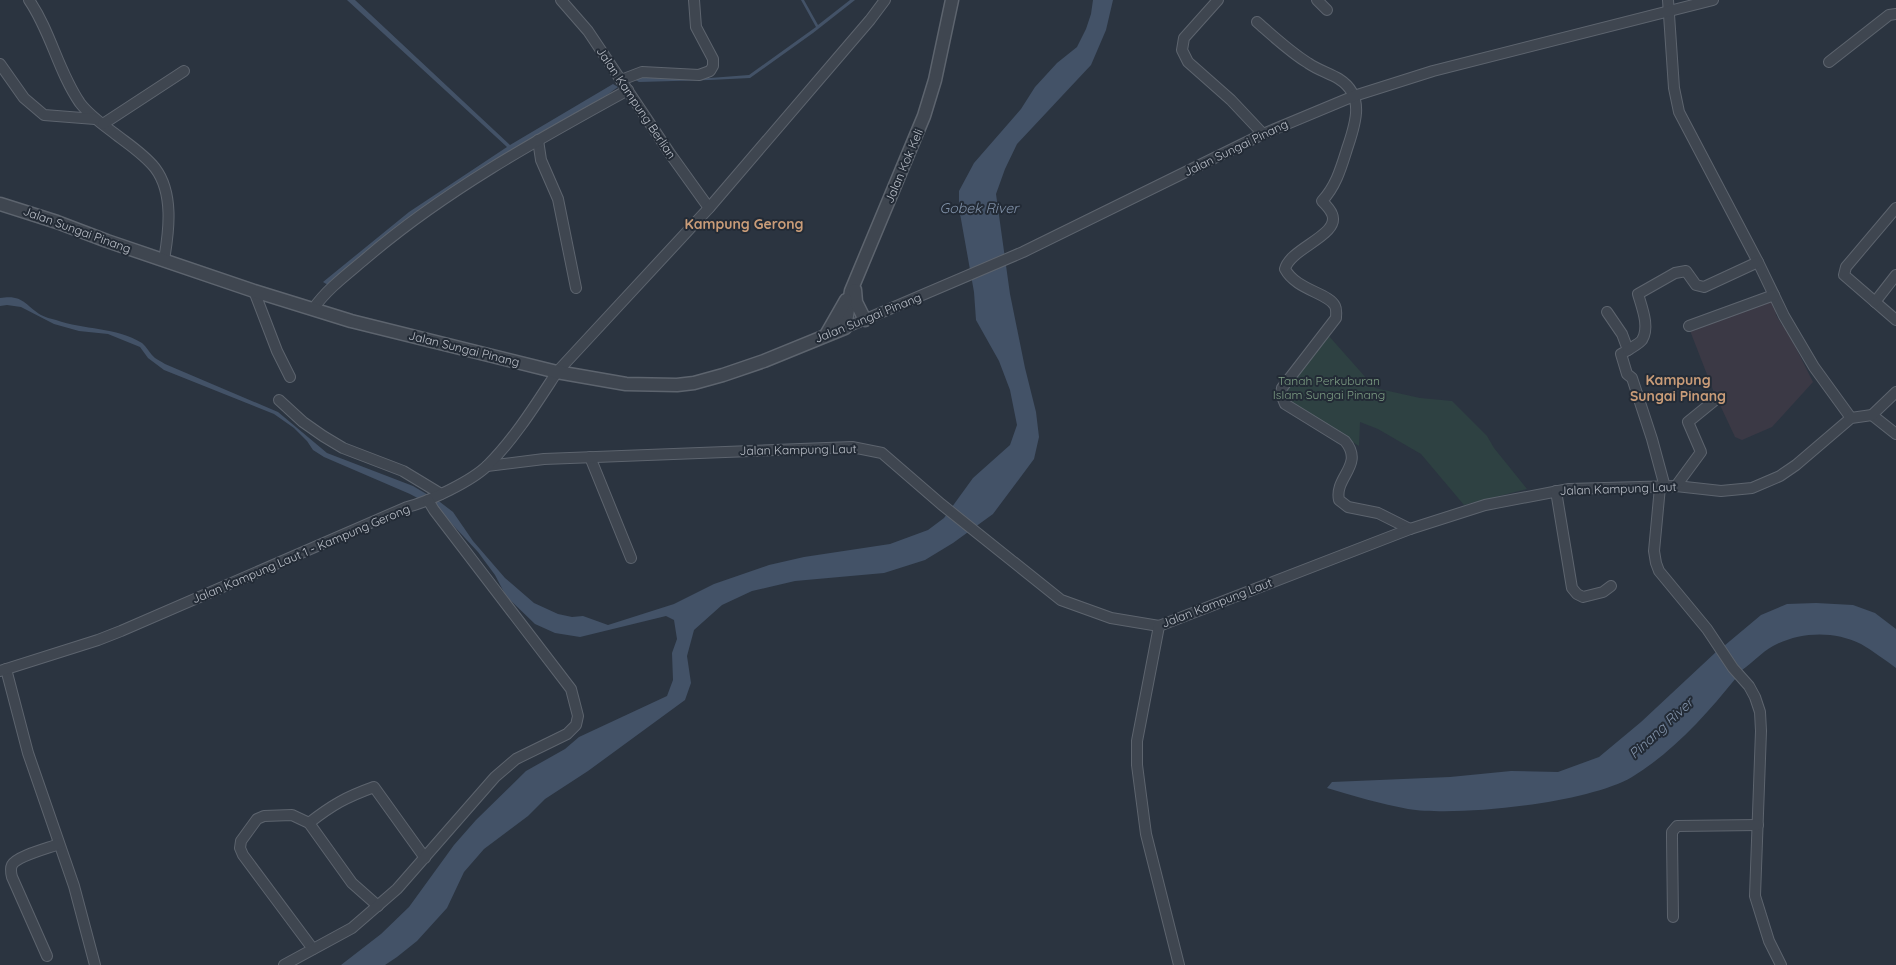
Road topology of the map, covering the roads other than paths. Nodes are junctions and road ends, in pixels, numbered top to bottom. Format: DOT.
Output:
graph roads {
  1 [pos="29,0"];
  2 [pos="562,0"];
  3 [pos="694,0"];
  4 [pos="885,0"];
  5 [pos="952,0"];
  6 [pos="1218,0"];
  7 [pos="1316,0"];
  8 [pos="1668,0"];
  9 [pos="1713,0"];
  10 [pos="1327,10"];
  11 [pos="1669,11"];
  12 [pos="1896,14"];
  13 [pos="1257,22"];
  14 [pos="1829,62"];
  15 [pos="0,64"];
  16 [pos="184,71"];
  17 [pos="621,80"];
  18 [pos="628,90"];
  19 [pos="1354,96"];
  20 [pos="99,122"];
  21 [pos="1263,134"];
  22 [pos="538,140"];
  23 [pos="0,204"];
  24 [pos="710,208"];
  25 [pos="1896,208"];
  26 [pos="164,260"];
  27 [pos="1758,262"];
  28 [pos="1896,275"];
  29 [pos="853,287"];
  30 [pos="576,288"];
  31 [pos="254,291"];
  32 [pos="1774,295"];
  33 [pos="1875,302"];
  34 [pos="313,310"];
  35 [pos="1607,312"];
  36 [pos="865,320"];
  37 [pos="1896,320"];
  38 [pos="1689,326"];
  39 [pos="845,328"];
  40 [pos="826,335"];
  41 [pos="1628,350"];
  42 [pos="557,372"];
  43 [pos="290,378"];
  44 [pos="1896,392"];
  45 [pos="279,400"];
  46 [pos="1715,400"];
  47 [pos="1872,415"];
  48 [pos="1851,418"];
  49 [pos="1896,434"];
  50 [pos="590,457"];
  51 [pos="487,466"];
  52 [pos="1667,487"];
  53 [pos="1556,491"];
  54 [pos="434,497"];
  55 [pos="1410,528"];
  56 [pos="631,558"];
  57 [pos="1611,586"];
  58 [pos="1159,626"];
  59 [pos="3,670"];
  60 [pos="310,823"];
  61 [pos="1758,825"];
  62 [pos="59,844"];
  63 [pos="425,858"];
  64 [pos="378,906"];
  65 [pos="1673,917"];
  66 [pos="313,948"];
  67 [pos="47,956"];
  68 [pos="95,965"];
  69 [pos="284,965"];
  70 [pos="1178,965"];
  71 [pos="1781,965"];
  1 -- 20 [label="street"];
  2 -- 17 [label="street, Jalan Kampung Berlian"];
  3 -- 17 [label="street"];
  4 -- 24 [label="street, Jalan Kampung Laut 1 - Kampung Gerong"];
  5 -- 29 [label="street, Jalan Kok Keli"];
  6 -- 21 [label="street"];
  7 -- 10 [label="street"];
  8 -- 11 [label="street"];
  9 -- 11 [label="street, Jalan Sungai Pinang"];
  11 -- 19 [label="street, Jalan Sungai Pinang"];
  11 -- 27 [label="street"];
  12 -- 14 [label="street"];
  13 -- 19 [label="street"];
  15 -- 20 [label="street"];
  16 -- 20 [label="street"];
  17 -- 18 [label="street, Jalan Kampung Berlian"];
  18 -- 22 [label="street"];
  18 -- 24 [label="street, Jalan Kampung Berlian"];
  19 -- 21 [label="street, Jalan Sungai Pinang"];
  19 -- 55 [label="street"];
  20 -- 26 [label="street"];
  21 -- 36 [label="street, Jalan Sungai Pinang"];
  22 -- 30 [label="street"];
  22 -- 34 [label="street"];
  23 -- 26 [label="street, Jalan Sungai Pinang"];
  24 -- 42 [label="street, Jalan Kampung Laut 1 - Kampung Gerong"];
  25 -- 33 [label="street"];
  26 -- 31 [label="street, Jalan Sungai Pinang"];
  27 -- 32 [label="street"];
  27 -- 41 [label="street"];
  28 -- 33 [label="street"];
  29 -- 36 [label="street"];
  29 -- 39 [label="street, Jalan Kok Keli"];
  29 -- 40 [label="street"];
  31 -- 34 [label="street, Jalan Sungai Pinang"];
  31 -- 43 [label="street"];
  32 -- 38 [label="street"];
  32 -- 48 [label="street"];
  33 -- 37 [label="street"];
  34 -- 42 [label="street, Jalan Sungai Pinang"];
  35 -- 41 [label="street"];
  36 -- 39 [label="street, Jalan Sungai Pinang"];
  39 -- 40 [label="street, Jalan Sungai Pinang"];
  40 -- 42 [label="street, Jalan Sungai Pinang"];
  41 -- 52 [label="street"];
  42 -- 51 [label="street, Jalan Kampung Laut 1 - Kampung Gerong"];
  44 -- 47 [label="street"];
  45 -- 54 [label="street"];
  46 -- 52 [label="street"];
  47 -- 48 [label="street"];
  47 -- 49 [label="street"];
  48 -- 52 [label="street, Jalan Kampung Laut"];
  50 -- 51 [label="street, Jalan Kampung Laut"];
  50 -- 56 [label="street"];
  50 -- 58 [label="street, Jalan Kampung Laut"];
  51 -- 54 [label="street, Jalan Kampung Laut 1 - Kampung Gerong"];
  52 -- 53 [label="street, Jalan Kampung Laut"];
  52 -- 61 [label="street"];
  53 -- 55 [label="street, Jalan Kampung Laut"];
  53 -- 57 [label="street"];
  54 -- 59 [label="street, Jalan Kampung Laut 1 - Kampung Gerong"];
  54 -- 63 [label="street"];
  55 -- 58 [label="street, Jalan Kampung Laut"];
  58 -- 70 [label="street"];
  59 -- 62 [label="street"];
  60 -- 63 [label="street"];
  60 -- 64 [label="street"];
  60 -- 66 [label="street"];
  61 -- 65 [label="street"];
  61 -- 71 [label="street"];
  62 -- 67 [label="street"];
  62 -- 68 [label="street"];
  63 -- 64 [label="street"];
  64 -- 66 [label="street"];
  66 -- 69 [label="street"];
}
